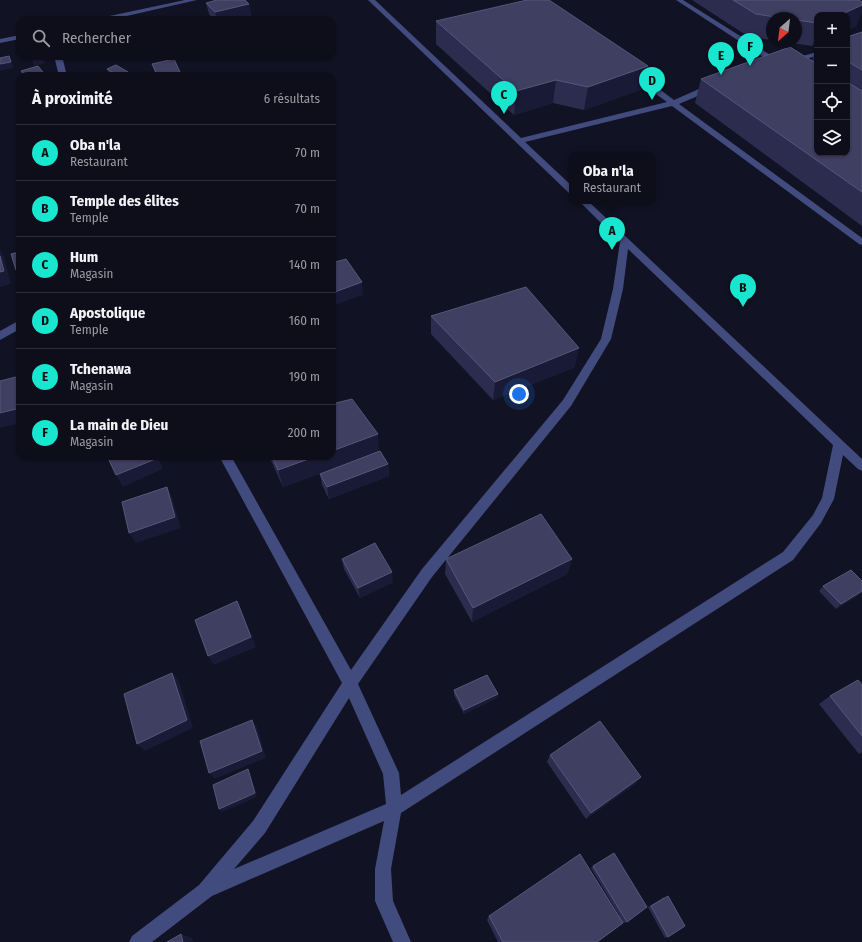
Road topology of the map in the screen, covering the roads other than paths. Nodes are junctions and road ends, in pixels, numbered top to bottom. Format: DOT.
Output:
graph roads {
  1 [pos="194,0"];
  2 [pos="371,0"];
  3 [pos="679,0"];
  4 [pos="119,16"];
  5 [pos="16,38"];
  6 [pos="0,41"];
  7 [pos="814,55"];
  8 [pos="59,60"];
  9 [pos="623,66"];
  10 [pos="62,72"];
  11 [pos="716,85"];
  12 [pos="674,103"];
  13 [pos="520,141"];
  14 [pos="569,187"];
  15 [pos="586,204"];
  16 [pos="625,241"];
  17 [pos="862,242"];
  18 [pos="16,326"];
  19 [pos="0,336"];
  20 [pos="839,444"];
  21 [pos="227,460"];
  22 [pos="862,466"];
  23 [pos="350,683"];
  24 [pos="394,808"];
  25 [pos="205,891"];
  26 [pos="138,942"];
  27 [pos="402,942"];
  1 -- 4 [label="street"];
  2 -- 13 [label="street"];
  3 -- 7 [label="street"];
  5 -- 6 [label="street"];
  8 -- 10 [label="street"];
  9 -- 12 [label="street"];
  11 -- 12 [label="street"];
  12 -- 13 [label="street"];
  12 -- 17 [label="street"];
  13 -- 14 [label="street"];
  15 -- 16 [label="street"];
  16 -- 20 [label="street"];
  16 -- 23 [label="street"];
  18 -- 19 [label="street"];
  20 -- 22 [label="street"];
  20 -- 24 [label="street"];
  21 -- 23 [label="street"];
  23 -- 24 [label="street"];
  23 -- 25 [label="street"];
  24 -- 25 [label="street"];
  24 -- 27 [label="street"];
  25 -- 26 [label="street"];
}
